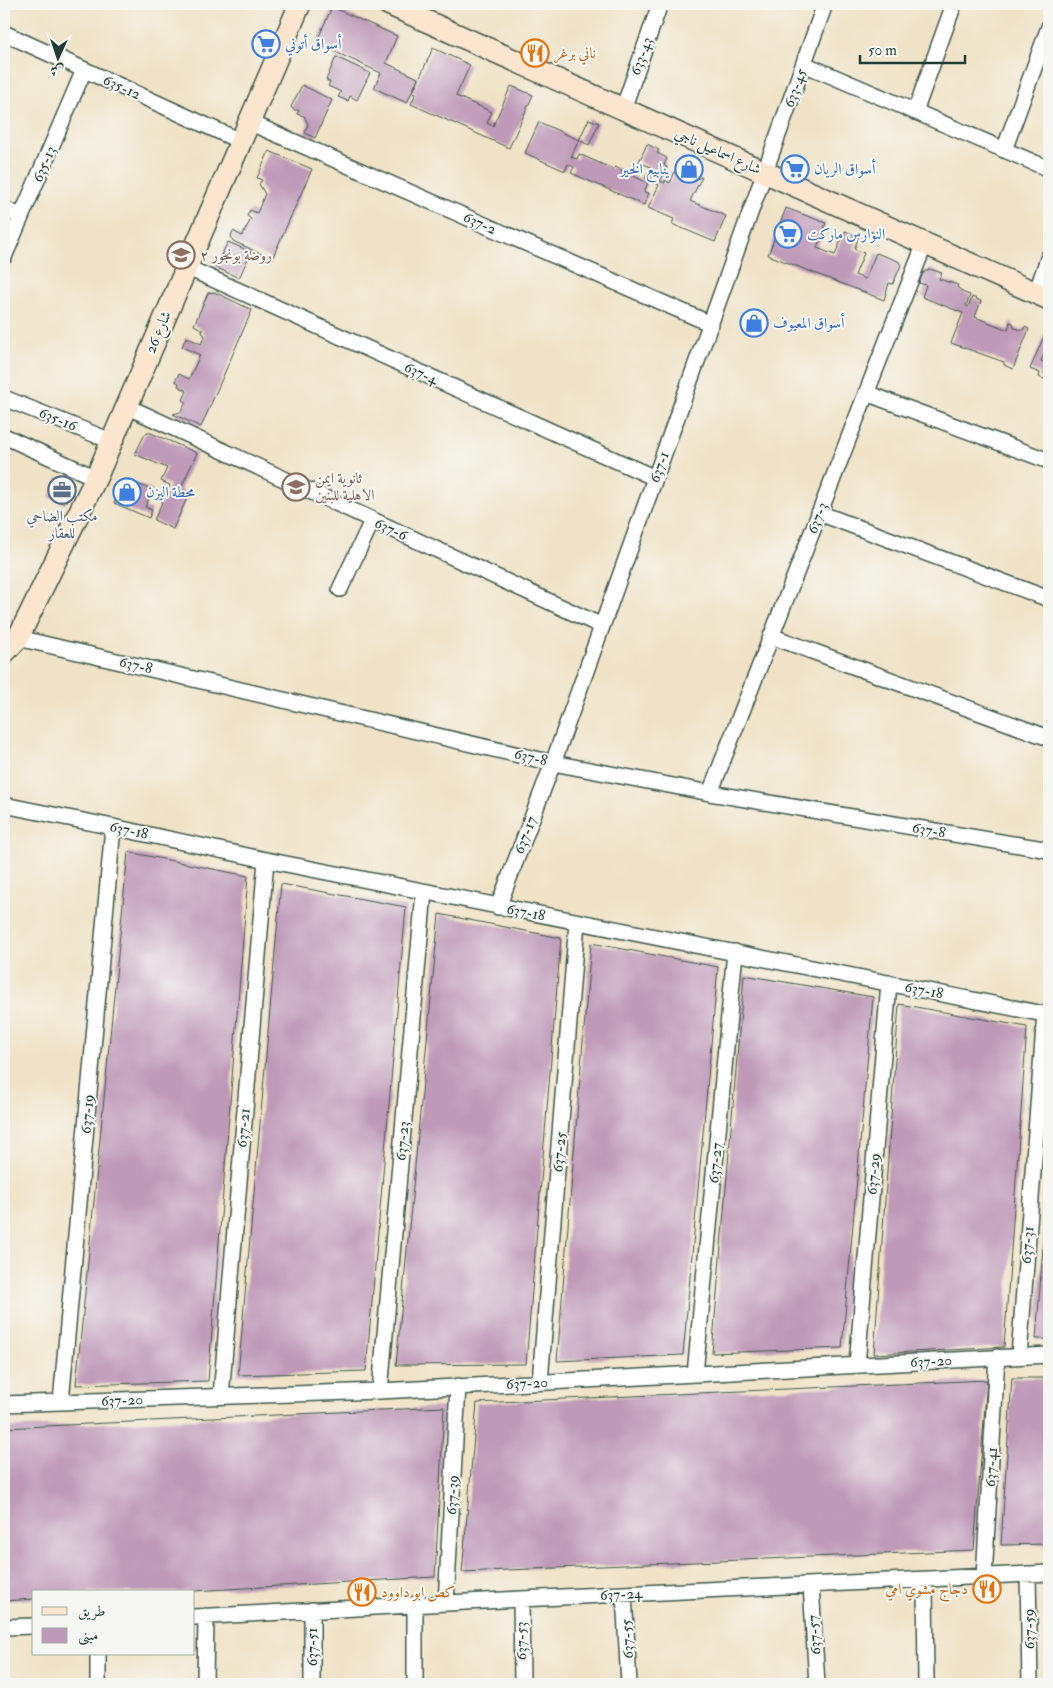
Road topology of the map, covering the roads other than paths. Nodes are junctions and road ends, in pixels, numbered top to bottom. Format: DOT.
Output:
graph roads {
  1 [pos="300,4"];
  2 [pos="388,4"];
  3 [pos="660,4"];
  4 [pos="825,4"];
  5 [pos="954,4"];
  6 [pos="1049,27"];
  7 [pos="4,33"];
  8 [pos="804,64"];
  9 [pos="84,70"];
  10 [pos="623,109"];
  11 [pos="915,112"];
  12 [pos="249,122"];
  13 [pos="240,141"];
  14 [pos="1004,150"];
  15 [pos="1049,169"];
  16 [pos="766,172"];
  17 [pos="4,209"];
  18 [pos="21,216"];
  19 [pos="925,243"];
  20 [pos="1049,256"];
  21 [pos="4,258"];
  22 [pos="186,267"];
  23 [pos="1042,296"];
  24 [pos="711,324"];
  25 [pos="866,393"];
  26 [pos="4,398"];
  27 [pos="126,406"];
  28 [pos="4,436"];
  29 [pos="111,441"];
  30 [pos="1049,460"];
  31 [pos="96,478"];
  32 [pos="655,478"];
  33 [pos="819,513"];
  34 [pos="372,521"];
  35 [pos="340,589"];
  36 [pos="1049,599"];
  37 [pos="602,626"];
  38 [pos="771,636"];
  39 [pos="11,646"];
  40 [pos="1049,738"];
  41 [pos="553,762"];
  42 [pos="710,793"];
  43 [pos="4,805"];
  44 [pos="113,827"];
  45 [pos="1049,850"];
  46 [pos="266,860"];
  47 [pos="424,892"];
  48 [pos="498,907"];
  49 [pos="577,922"];
  50 [pos="735,952"];
  51 [pos="889,983"];
  52 [pos="1047,1015"];
  53 [pos="1049,1354"];
  54 [pos="1019,1356"];
  55 [pos="997,1357"];
  56 [pos="857,1365"];
  57 [pos="695,1374"];
  58 [pos="540,1382"];
  59 [pos="458,1386"];
  60 [pos="380,1390"];
  61 [pos="221,1396"];
  62 [pos="60,1402"];
  63 [pos="4,1404"];
  64 [pos="1049,1573"];
  65 [pos="1028,1574"];
  66 [pos="984,1577"];
  67 [pos="925,1580"];
  68 [pos="811,1585"];
  69 [pos="624,1594"];
  70 [pos="521,1599"];
  71 [pos="446,1603"];
  72 [pos="415,1604"];
  73 [pos="312,1610"];
  74 [pos="200,1616"];
  75 [pos="32,1626"];
  76 [pos="4,1627"];
  77 [pos="98,1656"];
  78 [pos="98,1684"];
  79 [pos="205,1684"];
  80 [pos="312,1684"];
  81 [pos="416,1684"];
  82 [pos="522,1684"];
  83 [pos="629,1684"];
  84 [pos="817,1684"];
  85 [pos="926,1684"];
  86 [pos="1030,1684"];
  1 -- 12 [label="street, شارع 26"];
  2 -- 10 [label="street, شارع اسماعيل ناجي"];
  3 -- 10 [label="street, 633-43"];
  4 -- 8 [label="street, 633-45"];
  5 -- 11 [label="street"];
  6 -- 14 [label="street"];
  7 -- 9 [label="street, 635-12"];
  8 -- 11 [label="street"];
  8 -- 16 [label="street, 633-45"];
  9 -- 13 [label="street, 635-12"];
  9 -- 18 [label="street, 635-13"];
  10 -- 16 [label="street, شارع اسماعيل ناجي"];
  11 -- 14 [label="street"];
  12 -- 13 [label="street, شارع 26"];
  12 -- 24 [label="street, 637-2"];
  13 -- 22 [label="street, شارع 26"];
  14 -- 15 [label="street"];
  16 -- 19 [label="street, شارع اسماعيل ناجي"];
  16 -- 24 [label="street, 637-1"];
  17 -- 18 [label="street"];
  18 -- 21 [label="street, 635-13"];
  19 -- 23 [label="street, شارع اسماعيل ناجي"];
  19 -- 25 [label="street, 637-3"];
  20 -- 23 [label="street"];
  22 -- 27 [label="street, شارع 26"];
  22 -- 32 [label="street, 637-4"];
  24 -- 32 [label="street, 637-1"];
  25 -- 30 [label="street"];
  25 -- 33 [label="street, 637-3"];
  26 -- 29 [label="street, 635-16"];
  27 -- 29 [label="street, شارع 26"];
  27 -- 34 [label="street, 637-6"];
  28 -- 31 [label="street"];
  29 -- 31 [label="street, شارع 26"];
  31 -- 39 [label="street, شارع 26"];
  32 -- 37 [label="street, 637-1"];
  33 -- 36 [label="street"];
  33 -- 38 [label="street, 637-3"];
  34 -- 35 [label="street"];
  34 -- 37 [label="street, 637-6"];
  37 -- 41 [label="street, 637-1"];
  38 -- 40 [label="street"];
  38 -- 42 [label="street, 637-3"];
  39 -- 41 [label="street, 637-8"];
  41 -- 42 [label="street, 637-8"];
  41 -- 48 [label="street, 637-17"];
  42 -- 45 [label="street, 637-8"];
  43 -- 44 [label="street, 637-18"];
  44 -- 46 [label="street, 637-18"];
  44 -- 62 [label="street, 637-19"];
  46 -- 47 [label="street, 637-18"];
  46 -- 61 [label="street, 637-21"];
  47 -- 48 [label="street, 637-18"];
  47 -- 60 [label="street, 637-23"];
  48 -- 49 [label="street, 637-18"];
  49 -- 50 [label="street, 637-18"];
  49 -- 58 [label="street, 637-25"];
  50 -- 51 [label="street, 637-18"];
  50 -- 57 [label="street, 637-27"];
  51 -- 52 [label="street, 637-18"];
  51 -- 56 [label="street, 637-29"];
  52 -- 54 [label="street, 637-31"];
  53 -- 54 [label="street, 637-20"];
  54 -- 55 [label="street, 637-20"];
  55 -- 56 [label="street, 637-20"];
  55 -- 66 [label="street, 637-41"];
  56 -- 57 [label="street, 637-20"];
  57 -- 58 [label="street, 637-20"];
  58 -- 59 [label="street, 637-20"];
  59 -- 60 [label="street, 637-20"];
  59 -- 71 [label="street, 637-39"];
  60 -- 61 [label="street, 637-20"];
  61 -- 62 [label="street, 637-20"];
  62 -- 63 [label="street, 637-20"];
  64 -- 65 [label="street, 637-24"];
  65 -- 66 [label="street, 637-24"];
  65 -- 86 [label="street, 637-59"];
  66 -- 67 [label="street, 637-24"];
  67 -- 68 [label="street, 637-24"];
  67 -- 85 [label="street"];
  68 -- 69 [label="street, 637-24"];
  68 -- 84 [label="street, 637-57"];
  69 -- 70 [label="street, 637-24"];
  69 -- 83 [label="street, 637-55"];
  70 -- 71 [label="street, 637-24"];
  70 -- 82 [label="street, 637-53"];
  71 -- 72 [label="street, 637-24"];
  72 -- 73 [label="street, 637-24"];
  72 -- 81 [label="street"];
  73 -- 74 [label="street, 637-24"];
  73 -- 80 [label="street, 637-51"];
  74 -- 79 [label="street"];
  75 -- 76 [label="street"];
  77 -- 78 [label="street"];
}
